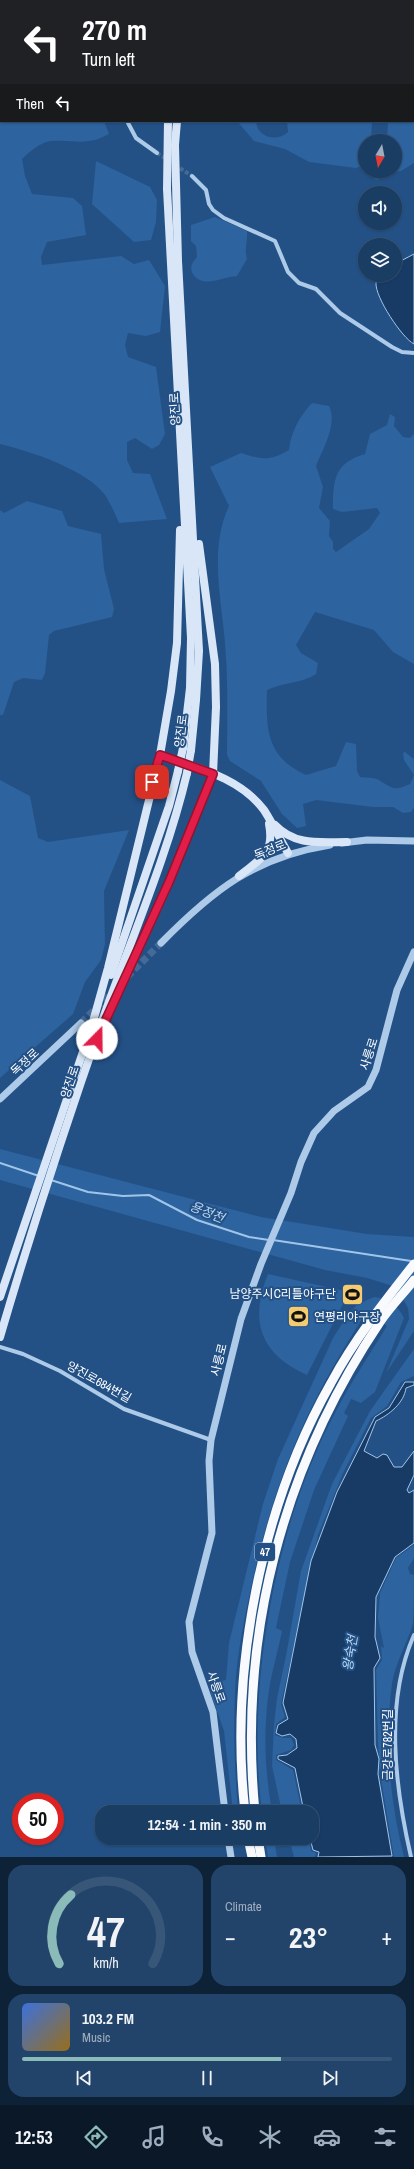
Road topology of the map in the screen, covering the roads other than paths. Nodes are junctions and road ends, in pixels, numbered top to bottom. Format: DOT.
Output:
graph roads {
  1 [pos="128,122"];
  2 [pos="168,122"];
  3 [pos="176,122"];
  4 [pos="157,153"];
  5 [pos="192,176"];
  6 [pos="414,353"];
  7 [pos="182,471"];
  8 [pos="191,487"];
  9 [pos="187,749"];
  10 [pos="160,755"];
  11 [pos="182,772"];
  12 [pos="213,774"];
  13 [pos="268,817"];
  14 [pos="414,840"];
  15 [pos="402,841"];
  16 [pos="347,842"];
  17 [pos="414,846"];
  18 [pos="288,853"];
  19 [pos="239,876"];
  20 [pos="161,943"];
  21 [pos="414,952"];
  22 [pos="81,1023"];
  23 [pos="100,1030"];
  24 [pos="89,1036"];
  25 [pos="0,1099"];
  26 [pos="414,1264"];
  27 [pos="414,1280"];
  28 [pos="0,1297"];
  29 [pos="377,1318"];
  30 [pos="0,1337"];
  31 [pos="0,1346"];
  32 [pos="211,1440"];
  33 [pos="414,1635"];
  34 [pos="224,1805"];
  35 [pos="245,1805"];
  36 [pos="255,1805"];
  37 [pos="229,1845"];
  38 [pos="249,1845"];
  39 [pos="259,1845"];
  40 [pos="231,1857"];
  41 [pos="252,1857"];
  42 [pos="261,1857"];
  43 [pos="411,1857"];
  1 -- 4 [label="street"];
  2 -- 7 [label="main road, 양진로"];
  3 -- 8 [label="main road, 양진로"];
  5 -- 6 [label="street"];
  7 -- 9 [label="main road, 양진로"];
  7 -- 10 [label="main road"];
  8 -- 9 [label="main road, 양진로"];
  8 -- 12 [label="main road"];
  9 -- 11 [label="main road, 양진로, bridge"];
  10 -- 12 [label="main road"];
  10 -- 24 [label="main road"];
  11 -- 23 [label="main road, 양진로"];
  11 -- 24 [label="main road, 양진로"];
  12 -- 13 [label="main road"];
  12 -- 23 [label="main road"];
  13 -- 16 [label="main road"];
  13 -- 18 [label="main road"];
  13 -- 19 [label="main road"];
  14 -- 15 [label="street, 독정로"];
  15 -- 16 [label="street, 독정로"];
  15 -- 17 [label="street"];
  16 -- 18 [label="street, 독정로"];
  18 -- 19 [label="street, 독정로"];
  19 -- 20 [label="street, 독정로"];
  21 -- 32 [label="street, 사릉로"];
  22 -- 25 [label="street, 독정로"];
  23 -- 30 [label="main road, 양진로"];
  24 -- 28 [label="main road, 양진로"];
  26 -- 29 [label="highway, 47"];
  27 -- 29 [label="highway, 47"];
  29 -- 35 [label="highway, 47"];
  29 -- 36 [label="highway, 47"];
  31 -- 32 [label="street, 양진로684번길"];
  32 -- 34 [label="street, 사릉로"];
  33 -- 43 [label="street, 금강로782번길"];
  37 -- 40 [label="street"];
  38 -- 41 [label="highway"];
  39 -- 42 [label="highway"];
}
